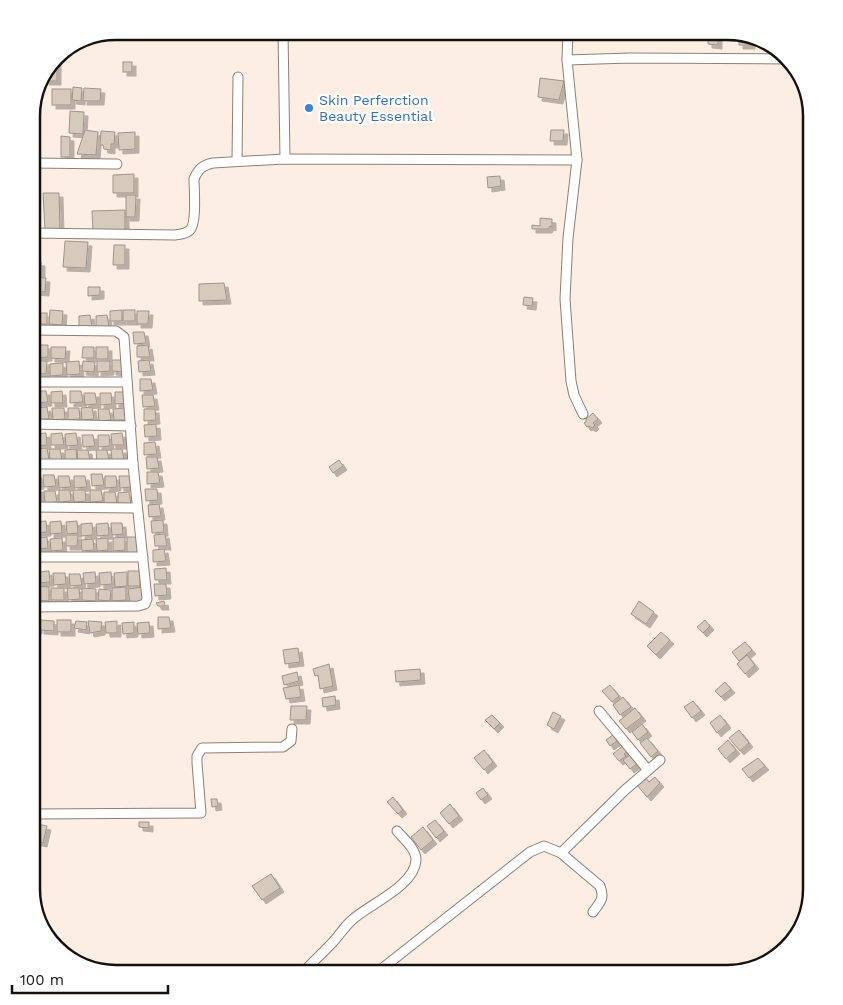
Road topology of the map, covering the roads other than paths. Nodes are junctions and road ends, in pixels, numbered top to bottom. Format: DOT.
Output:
graph roads {
  1 [pos="283,40"];
  2 [pos="568,40"];
  3 [pos="777,59"];
  4 [pos="567,60"];
  5 [pos="238,77"];
  6 [pos="285,159"];
  7 [pos="576,160"];
  8 [pos="237,161"];
  9 [pos="40,163"];
  10 [pos="117,164"];
  11 [pos="40,233"];
  12 [pos="40,330"];
  13 [pos="40,382"];
  14 [pos="127,382"];
  15 [pos="582,414"];
  16 [pos="40,424"];
  17 [pos="131,426"];
  18 [pos="40,464"];
  19 [pos="133,464"];
  20 [pos="40,507"];
  21 [pos="137,508"];
  22 [pos="40,557"];
  23 [pos="143,557"];
  24 [pos="40,607"];
  25 [pos="599,711"];
  26 [pos="292,729"];
  27 [pos="660,760"];
  28 [pos="648,770"];
  29 [pos="40,814"];
  30 [pos="398,832"];
  31 [pos="561,853"];
  32 [pos="593,912"];
  33 [pos="311,965"];
  34 [pos="386,965"];
  1 -- 6 [label="street"];
  2 -- 4 [label="street"];
  3 -- 4 [label="street"];
  4 -- 7 [label="street"];
  5 -- 8 [label="street"];
  6 -- 7 [label="street"];
  6 -- 8 [label="street"];
  7 -- 15 [label="street"];
  8 -- 11 [label="street"];
  9 -- 10 [label="street"];
  12 -- 14 [label="street"];
  13 -- 14 [label="street"];
  14 -- 17 [label="street"];
  16 -- 17 [label="street"];
  17 -- 19 [label="street"];
  18 -- 19 [label="street"];
  19 -- 21 [label="street"];
  20 -- 21 [label="street"];
  21 -- 23 [label="street"];
  22 -- 23 [label="street"];
  23 -- 24 [label="street"];
  25 -- 28 [label="street"];
  26 -- 29 [label="street"];
  27 -- 28 [label="street"];
  28 -- 31 [label="street"];
  30 -- 33 [label="street"];
  31 -- 32 [label="street"];
  31 -- 34 [label="street"];
}
